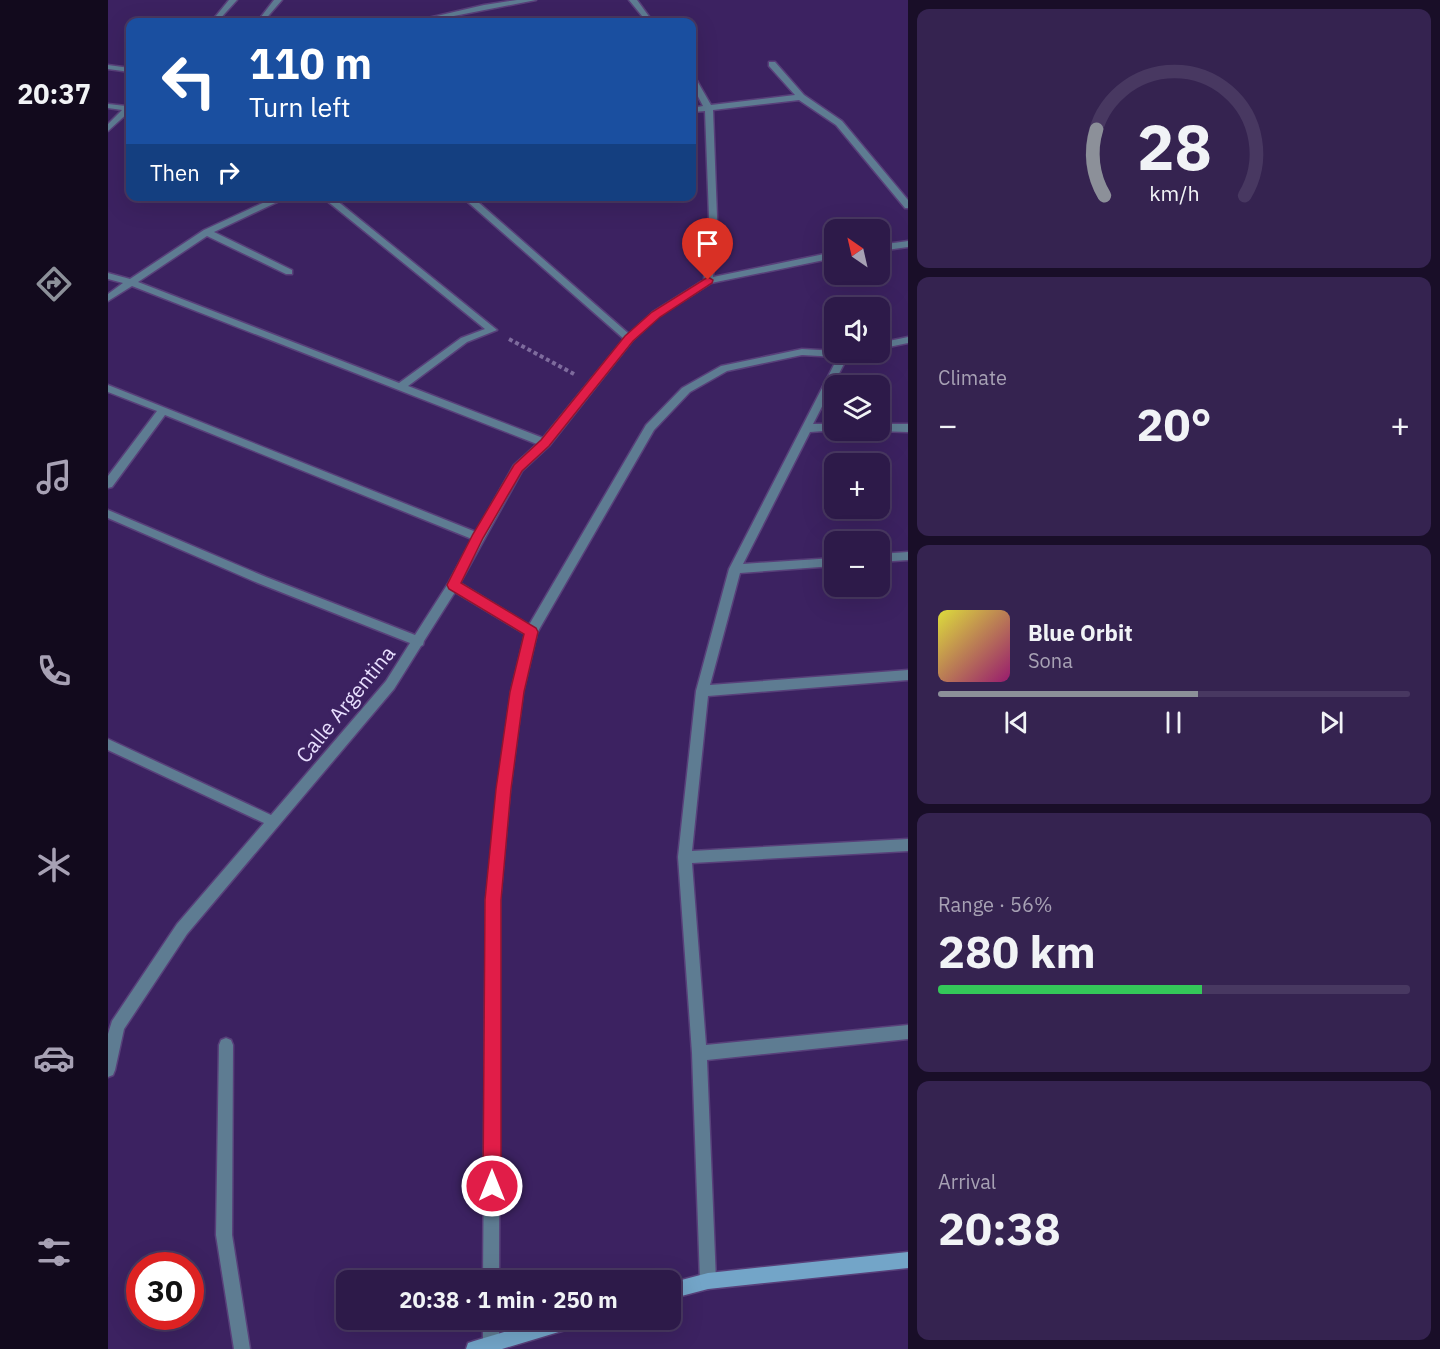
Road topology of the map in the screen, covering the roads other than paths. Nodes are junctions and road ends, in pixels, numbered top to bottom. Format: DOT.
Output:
graph roads {
  1 [pos="233,0"];
  2 [pos="278,0"];
  3 [pos="532,0"];
  4 [pos="633,0"];
  5 [pos="217,18"];
  6 [pos="263,18"];
  7 [pos="433,18"];
  8 [pos="647,18"];
  9 [pos="772,64"];
  10 [pos="108,67"];
  11 [pos="126,69"];
  12 [pos="696,86"];
  13 [pos="801,97"];
  14 [pos="108,106"];
  15 [pos="126,108"];
  16 [pos="710,109"];
  17 [pos="696,110"];
  18 [pos="126,112"];
  19 [pos="108,129"];
  20 [pos="275,201"];
  21 [pos="331,201"];
  22 [pos="471,201"];
  23 [pos="908,206"];
  24 [pos="207,232"];
  25 [pos="908,244"];
  26 [pos="890,246"];
  27 [pos="824,257"];
  28 [pos="289,272"];
  29 [pos="108,276"];
  30 [pos="708,280"];
  31 [pos="132,283"];
  32 [pos="108,298"];
  33 [pos="629,339"];
  34 [pos="908,340"];
  35 [pos="890,344"];
  36 [pos="824,352"];
  37 [pos="842,363"];
  38 [pos="402,386"];
  39 [pos="108,388"];
  40 [pos="163,410"];
  41 [pos="807,428"];
  42 [pos="824,428"];
  43 [pos="890,428"];
  44 [pos="908,428"];
  45 [pos="545,443"];
  46 [pos="108,484"];
  47 [pos="108,514"];
  48 [pos="478,537"];
  49 [pos="908,556"];
  50 [pos="890,557"];
  51 [pos="824,563"];
  52 [pos="735,569"];
  53 [pos="453,585"];
  54 [pos="531,632"];
  55 [pos="419,642"];
  56 [pos="908,675"];
  57 [pos="702,691"];
  58 [pos="108,744"];
  59 [pos="274,822"];
  60 [pos="908,845"];
  61 [pos="685,857"];
  62 [pos="113,1025"];
  63 [pos="908,1032"];
  64 [pos="226,1045"];
  65 [pos="699,1053"];
  66 [pos="108,1070"];
  67 [pos="908,1260"];
  68 [pos="491,1270"];
  69 [pos="708,1281"];
  70 [pos="681,1288"];
  71 [pos="491,1330"];
  72 [pos="538,1330"];
  73 [pos="491,1344"];
  74 [pos="242,1349"];
  75 [pos="474,1349"];
  1 -- 5 [label="street"];
  2 -- 6 [label="street"];
  3 -- 7 [label="street"];
  4 -- 8 [label="street"];
  9 -- 13 [label="street"];
  10 -- 11 [label="street"];
  12 -- 16 [label="street"];
  13 -- 16 [label="street"];
  13 -- 23 [label="street"];
  14 -- 15 [label="street"];
  16 -- 17 [label="street"];
  16 -- 30 [label="street"];
  18 -- 19 [label="street"];
  20 -- 24 [label="street"];
  21 -- 38 [label="street"];
  22 -- 33 [label="street"];
  24 -- 28 [label="street"];
  24 -- 31 [label="street"];
  25 -- 26 [label="street"];
  27 -- 30 [label="street, Calle Argentina"];
  29 -- 31 [label="street"];
  30 -- 33 [label="street, Calle Argentina"];
  31 -- 32 [label="street"];
  31 -- 38 [label="street"];
  33 -- 45 [label="street, Calle Argentina"];
  34 -- 35 [label="street"];
  36 -- 54 [label="street"];
  37 -- 41 [label="street"];
  38 -- 45 [label="street"];
  39 -- 40 [label="street"];
  40 -- 46 [label="street"];
  40 -- 48 [label="street"];
  41 -- 42 [label="street"];
  41 -- 52 [label="street"];
  43 -- 44 [label="street"];
  45 -- 48 [label="street, Calle Argentina"];
  47 -- 55 [label="street"];
  48 -- 53 [label="street, Calle Argentina"];
  49 -- 50 [label="street"];
  51 -- 52 [label="street"];
  52 -- 57 [label="street"];
  53 -- 54 [label="street"];
  53 -- 55 [label="street, Calle Argentina"];
  54 -- 68 [label="street"];
  55 -- 59 [label="street, Calle Argentina"];
  56 -- 57 [label="street"];
  57 -- 61 [label="street"];
  58 -- 59 [label="street"];
  59 -- 62 [label="street, Calle Argentina"];
  60 -- 61 [label="street"];
  61 -- 65 [label="street"];
  62 -- 66 [label="street, Calle Argentina"];
  63 -- 65 [label="street"];
  64 -- 74 [label="street"];
  65 -- 69 [label="street"];
  67 -- 69 [label="main road"];
  69 -- 70 [label="main road"];
  71 -- 73 [label="street"];
  72 -- 73 [label="main road"];
  73 -- 75 [label="main road"];
}
